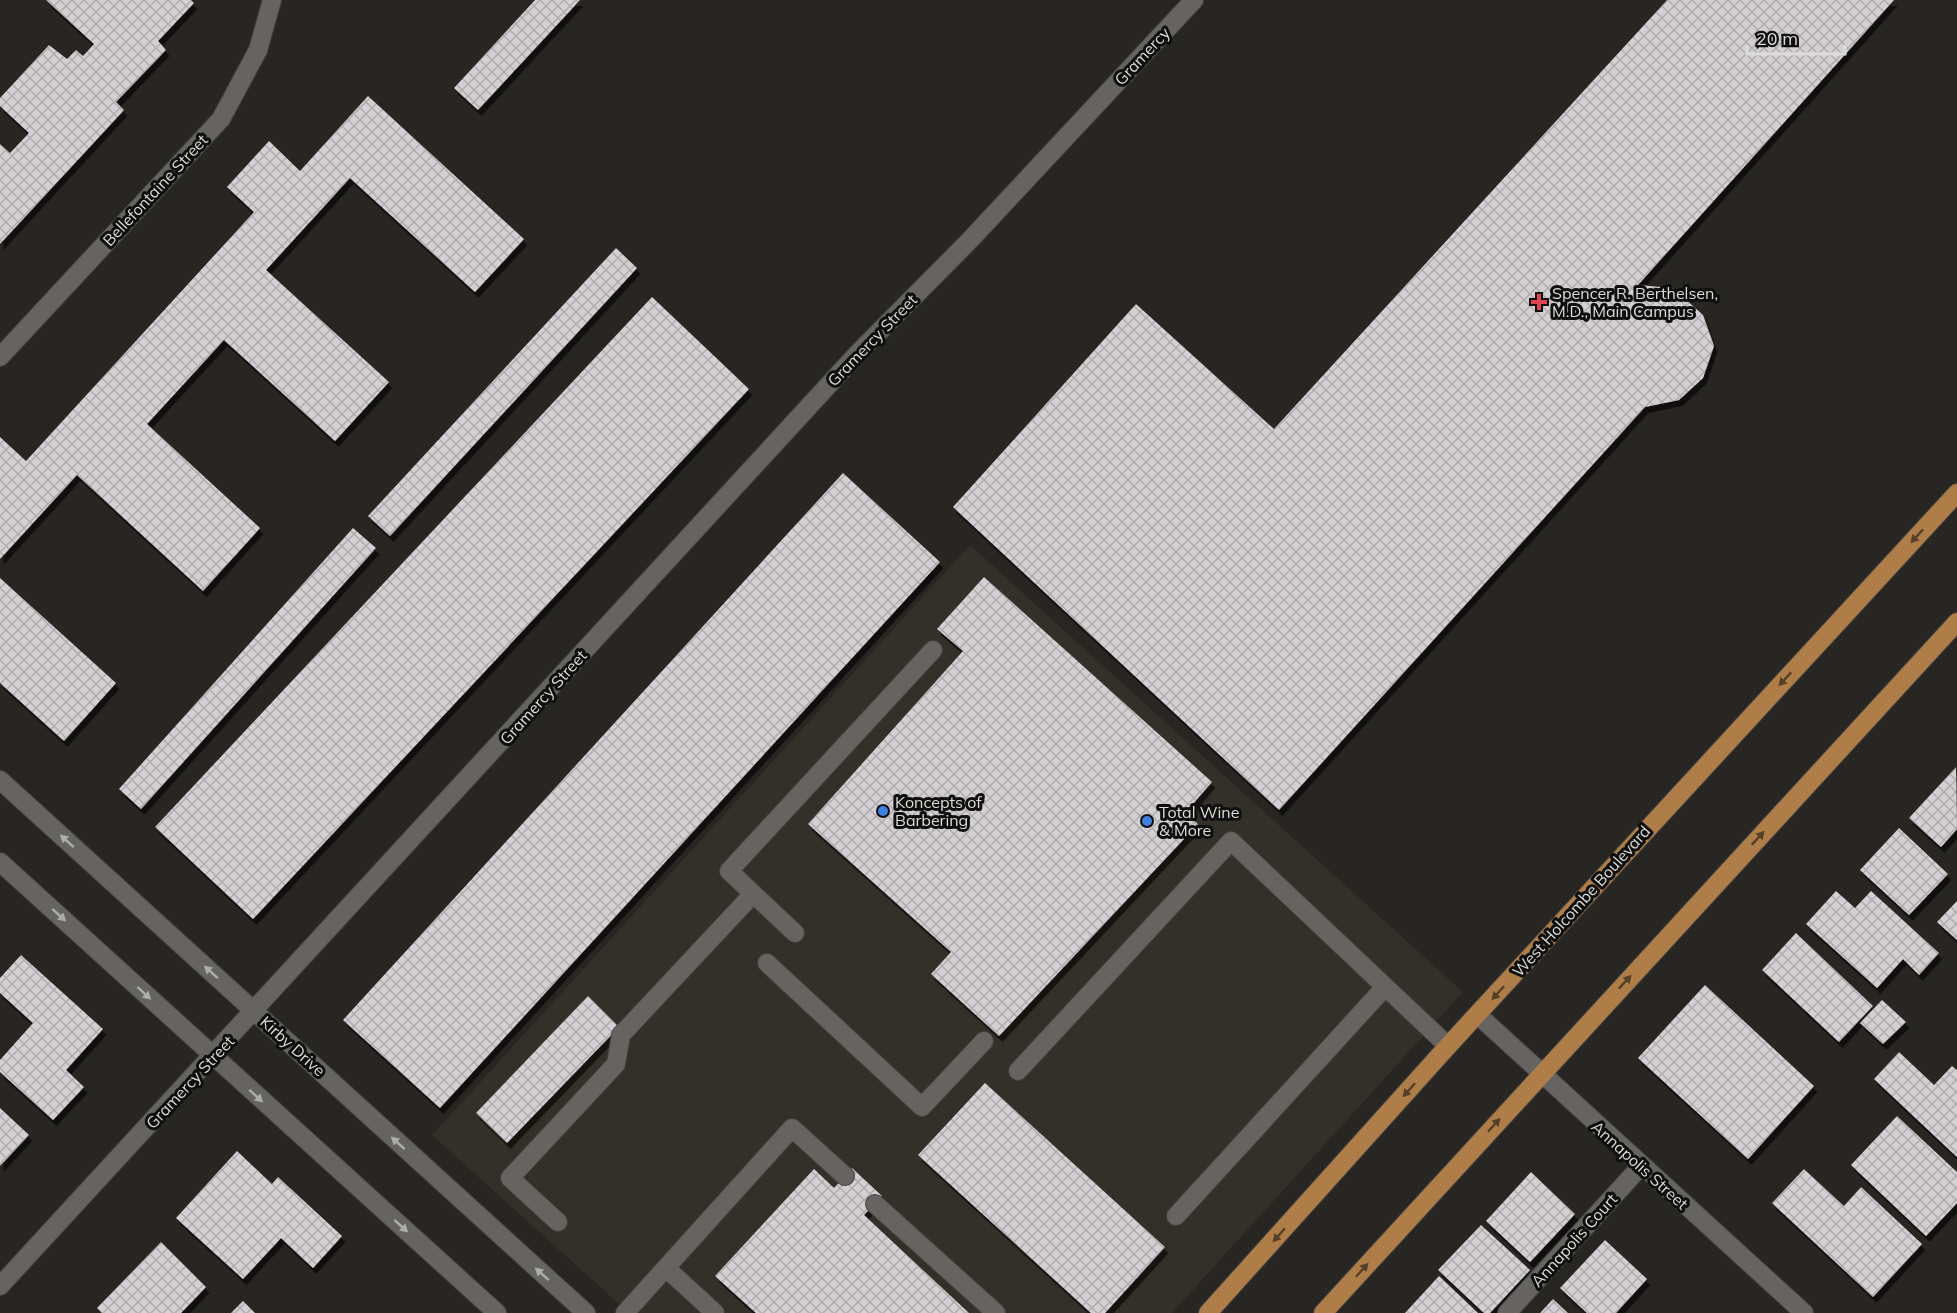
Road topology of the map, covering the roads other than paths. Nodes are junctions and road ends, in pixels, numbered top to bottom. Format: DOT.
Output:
graph roads {
  1 [pos="272,0"];
  2 [pos="1194,0"];
  3 [pos="1091,113"];
  4 [pos="0,357"];
  5 [pos="1957,492"];
  6 [pos="1957,622"];
  7 [pos="933,650"];
  8 [pos="0,780"];
  9 [pos="0,862"];
  10 [pos="753,894"];
  11 [pos="795,933"];
  12 [pos="767,963"];
  13 [pos="1385,987"];
  14 [pos="255,1011"];
  15 [pos="1478,1015"];
  16 [pos="984,1041"];
  17 [pos="1448,1046"];
  18 [pos="213,1056"];
  19 [pos="1018,1071"];
  20 [pos="1540,1075"];
  21 [pos="1641,1166"];
  22 [pos="844,1176"];
  23 [pos="875,1204"];
  24 [pos="1176,1216"];
  25 [pos="558,1221"];
  26 [pos="666,1268"];
  27 [pos="0,1286"];
  28 [pos="497,1313"];
  29 [pos="586,1313"];
  30 [pos="625,1313"];
  31 [pos="715,1313"];
  32 [pos="996,1313"];
  33 [pos="1208,1313"];
  34 [pos="1323,1313"];
  35 [pos="1507,1313"];
  36 [pos="1804,1313"];
  1 -- 4 [label="street, Bellefontaine Street"];
  2 -- 3 [label="street, Gramercy"];
  3 -- 14 [label="street, Gramercy Street"];
  5 -- 15 [label="main road, West Holcombe Boulevard, one-way"];
  20 -- 6 [label="main road, one-way"];
  7 -- 10 [label="street"];
  14 -- 8 [label="street, Kirby Drive, one-way"];
  9 -- 18 [label="street, one-way"];
  10 -- 11 [label="street"];
  10 -- 25 [label="street"];
  12 -- 16 [label="street"];
  13 -- 17 [label="street"];
  13 -- 19 [label="street"];
  13 -- 24 [label="street"];
  14 -- 18 [label="street, Gramercy Street"];
  29 -- 14 [label="street, Kirby Drive, one-way"];
  15 -- 17 [label="main road, West Holcombe Boulevard"];
  15 -- 20 [label="street, Annapolis Street"];
  17 -- 33 [label="main road, West Holcombe Boulevard, one-way"];
  18 -- 27 [label="street, Gramercy Street"];
  18 -- 28 [label="street, one-way"];
  20 -- 21 [label="street, Annapolis Street"];
  34 -- 20 [label="main road, one-way"];
  21 -- 35 [label="street, Annapolis Court"];
  21 -- 36 [label="street, Annapolis Street"];
  22 -- 26 [label="street"];
  23 -- 32 [label="street"];
  26 -- 30 [label="street"];
  26 -- 31 [label="street"];
}
